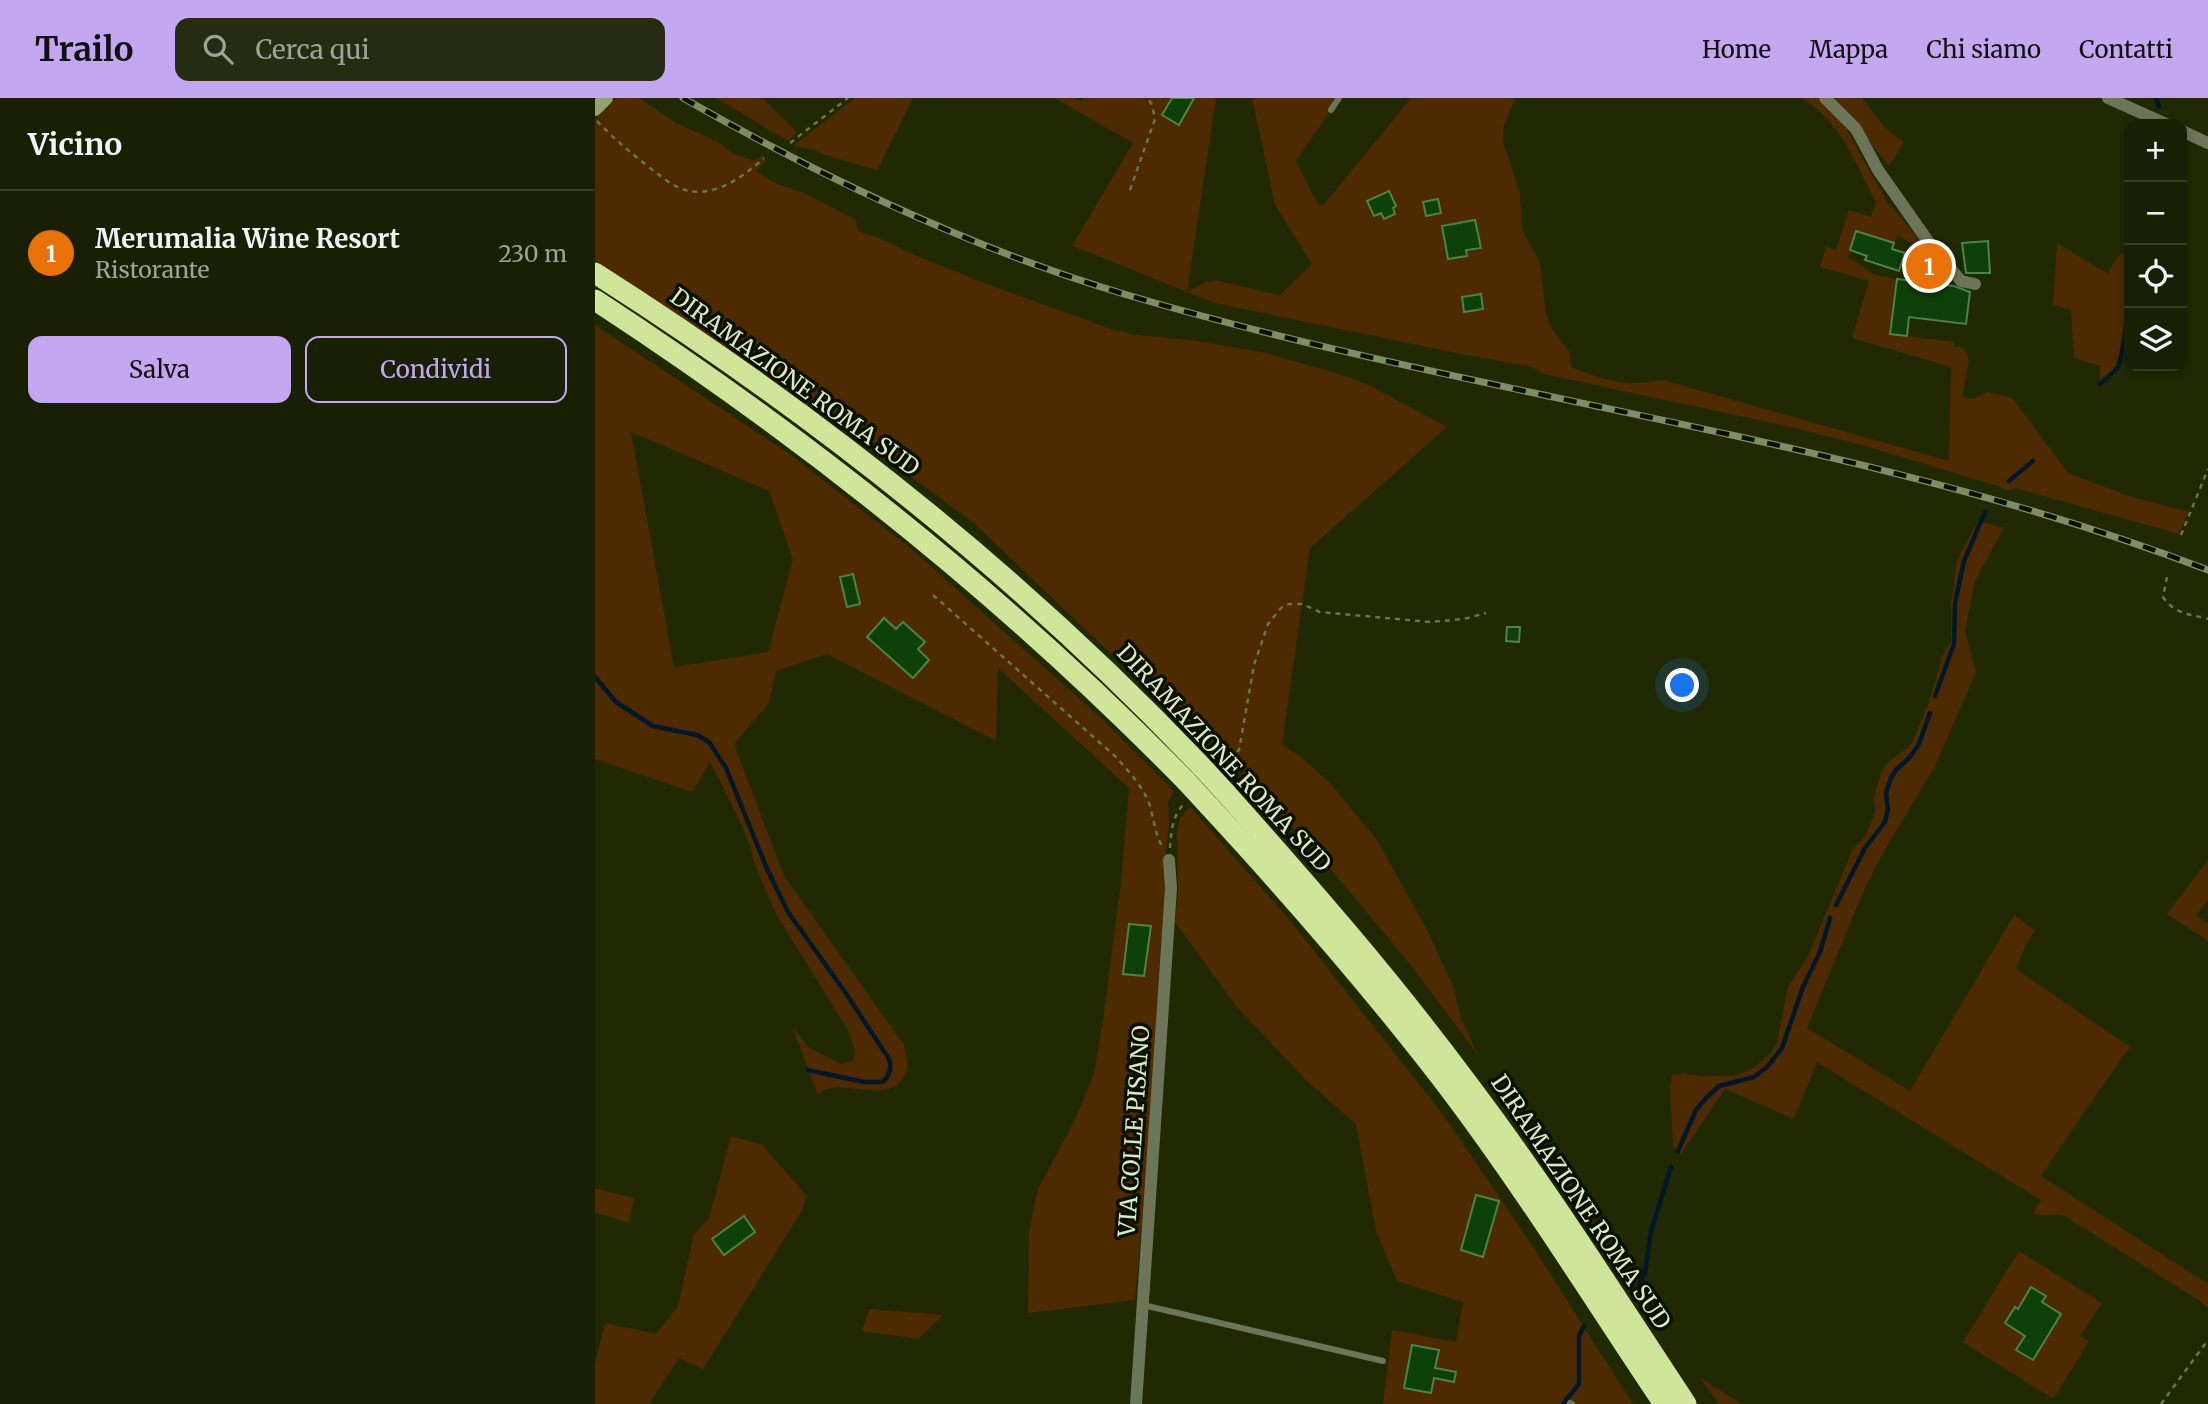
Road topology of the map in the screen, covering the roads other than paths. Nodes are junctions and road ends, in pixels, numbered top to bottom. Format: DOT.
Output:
graph roads {
  1 [pos="606,98"];
  2 [pos="1339,98"];
  3 [pos="1825,98"];
  4 [pos="2108,98"];
  5 [pos="595,109"];
  6 [pos="1331,110"];
  7 [pos="2155,119"];
  8 [pos="2187,133"];
  9 [pos="2208,143"];
  10 [pos="595,273"];
  11 [pos="1975,284"];
  12 [pos="595,300"];
  13 [pos="1217,798"];
  14 [pos="1169,860"];
  15 [pos="1143,1305"];
  16 [pos="1383,1361"];
  17 [pos="1136,1404"];
  18 [pos="1664,1404"];
  19 [pos="1686,1404"];
  1 -- 5 [label="street"];
  2 -- 6 [label="lane"];
  3 -- 11 [label="street"];
  4 -- 7 [label="street"];
  8 -- 9 [label="street"];
  10 -- 13 [label="highway, DIRAMAZIONE ROMA SUD, bridge"];
  12 -- 13 [label="highway, DIRAMAZIONE ROMA SUD, bridge"];
  13 -- 18 [label="highway, DIRAMAZIONE ROMA SUD"];
  13 -- 19 [label="highway, DIRAMAZIONE ROMA SUD"];
  14 -- 15 [label="street, VIA COLLE PISANO"];
  15 -- 16 [label="lane"];
  15 -- 17 [label="street, VIA COLLE PISANO"];
}
